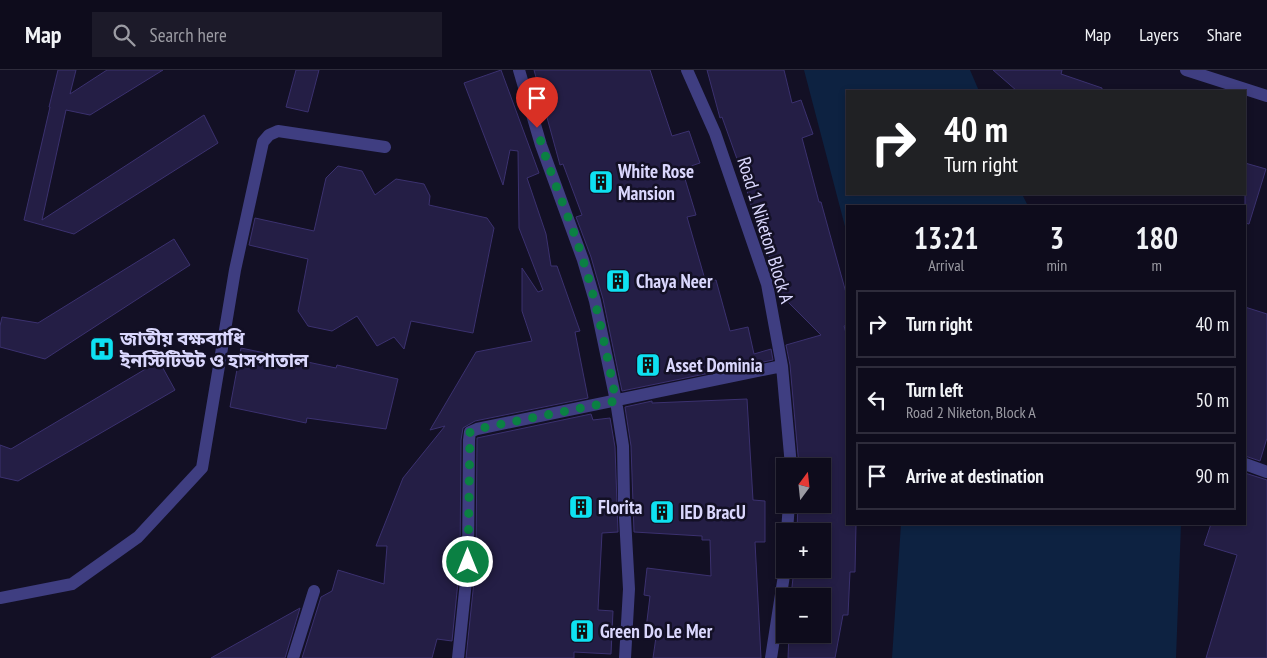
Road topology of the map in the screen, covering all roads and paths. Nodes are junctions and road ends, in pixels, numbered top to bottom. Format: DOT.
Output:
graph roads {
  1 [pos="519,70"];
  2 [pos="687,70"];
  3 [pos="1186,70"];
  4 [pos="1267,96"];
  5 [pos="385,147"];
  6 [pos="782,366"];
  7 [pos="616,401"];
  8 [pos="790,458"];
  9 [pos="1246,464"];
  10 [pos="1267,472"];
  11 [pos="784,578"];
  12 [pos="314,591"];
  13 [pos="0,598"];
  14 [pos="293,658"];
  15 [pos="458,658"];
  16 [pos="625,658"];
  17 [pos="771,658"];
  1 -- 7 [label="street"];
  2 -- 6 [label="street, Road 1 Niketon Block A"];
  3 -- 4 [label="street"];
  5 -- 13 [label="street"];
  6 -- 7 [label="street"];
  6 -- 8 [label="street, Road 1 Niketon Block A"];
  7 -- 15 [label="street"];
  7 -- 16 [label="street"];
  9 -- 10 [label="street"];
  11 -- 17 [label="street"];
  12 -- 14 [label="street"];
}
